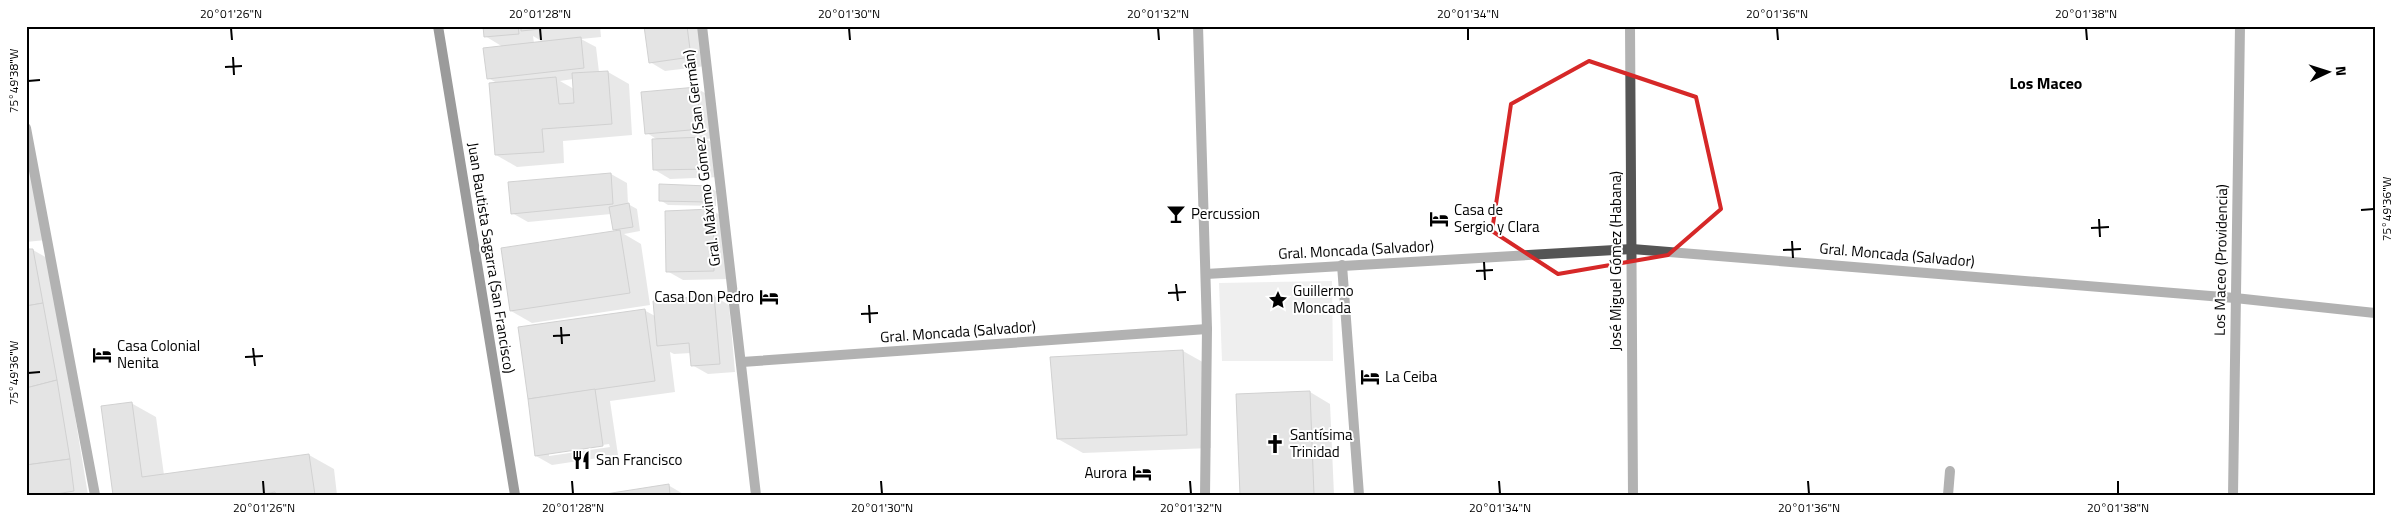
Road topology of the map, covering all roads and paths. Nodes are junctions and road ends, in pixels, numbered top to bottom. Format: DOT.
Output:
graph roads {
  1 [pos="438,26"];
  2 [pos="702,26"];
  3 [pos="1198,26"];
  4 [pos="1630,26"];
  5 [pos="2240,26"];
  6 [pos="26,128"];
  7 [pos="1632,249"];
  8 [pos="1342,265"];
  9 [pos="1206,274"];
  10 [pos="2235,298"];
  11 [pos="2375,313"];
  12 [pos="1207,330"];
  13 [pos="742,362"];
  14 [pos="1950,471"];
  15 [pos="95,495"];
  16 [pos="515,495"];
  17 [pos="756,495"];
  18 [pos="1205,495"];
  19 [pos="1359,495"];
  20 [pos="1632,495"];
  21 [pos="1948,495"];
  22 [pos="2233,495"];
  1 -- 16 [label="main road, Juan Bautista Sagarra (San Francisco)"];
  2 -- 13 [label="street, Gral. Máximo Gómez (San Germán)"];
  3 -- 9 [label="street"];
  4 -- 7 [label="street, José Miguel Gómez (Habana)"];
  5 -- 10 [label="street, Los Maceo (Providencia)"];
  6 -- 15 [label="street"];
  7 -- 8 [label="street, Gral. Moncada (Salvador)"];
  7 -- 10 [label="street, Gral. Moncada (Salvador)"];
  7 -- 20 [label="street, José Miguel Gómez (Habana)"];
  8 -- 9 [label="street, Gral. Moncada (Salvador)"];
  8 -- 19 [label="street"];
  9 -- 12 [label="street"];
  10 -- 11 [label="street, Gral. Moncada (Salvador)"];
  10 -- 22 [label="street, Los Maceo (Providencia)"];
  12 -- 13 [label="street, Gral. Moncada (Salvador)"];
  12 -- 18 [label="street"];
  13 -- 17 [label="street, Gral. Máximo Gómez (San Germán)"];
  14 -- 21 [label="street"];
}
